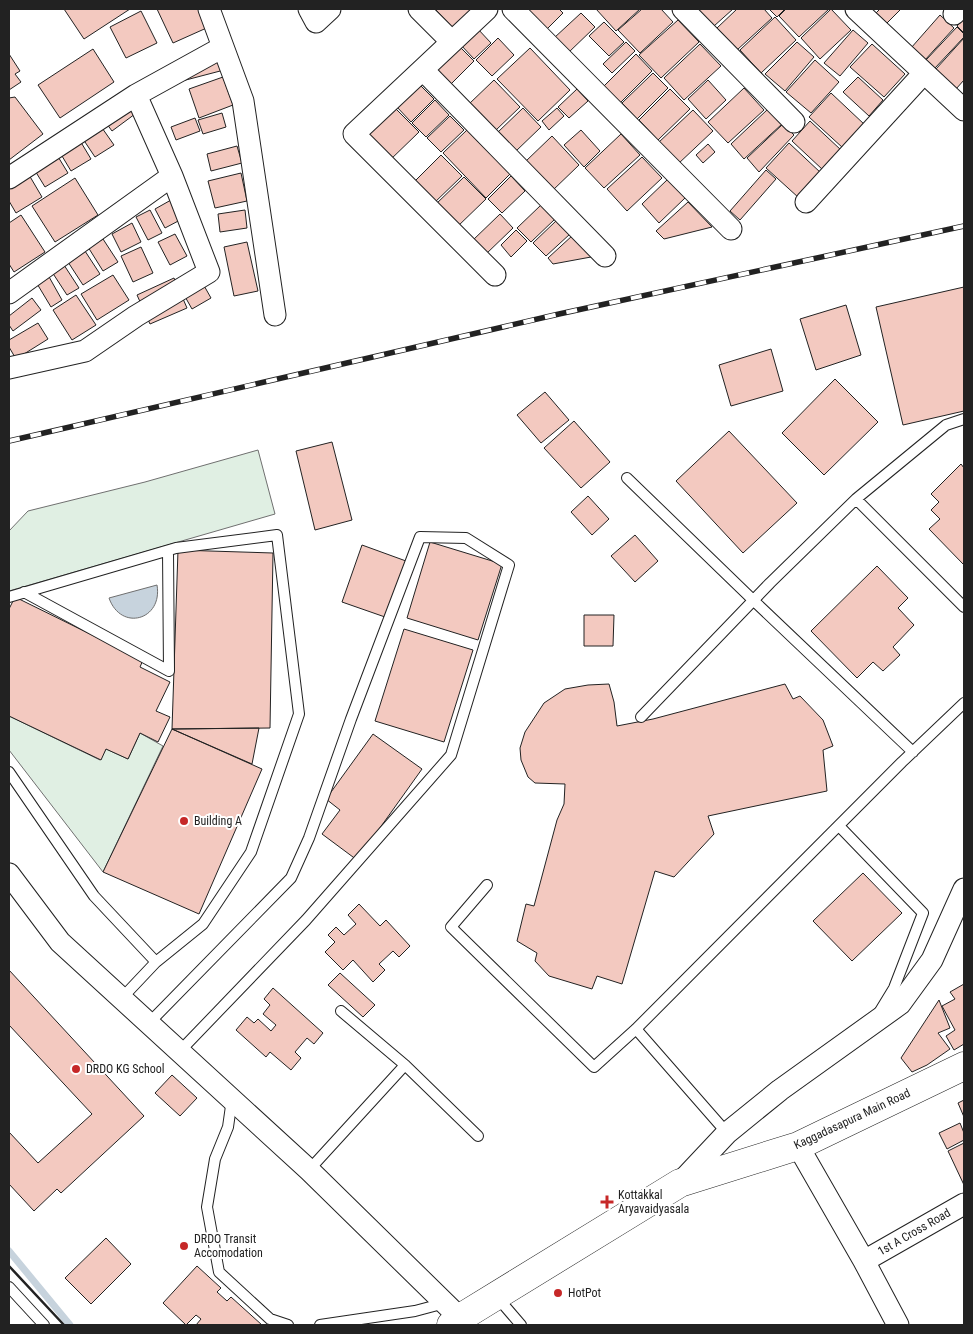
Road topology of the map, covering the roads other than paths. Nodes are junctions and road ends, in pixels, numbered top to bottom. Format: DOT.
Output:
graph roads {
  1 [pos="209,9"];
  2 [pos="310,9"];
  3 [pos="330,9"];
  4 [pos="420,9"];
  5 [pos="487,9"];
  6 [pos="513,9"];
  7 [pos="683,9"];
  8 [pos="856,9"];
  9 [pos="452,42"];
  10 [pos="223,47"];
  11 [pos="423,70"];
  12 [pos="924,73"];
  13 [pos="136,95"];
  14 [pos="964,110"];
  15 [pos="794,122"];
  16 [pos="172,176"];
  17 [pos="9,178"];
  18 [pos="806,202"];
  19 [pos="731,229"];
  20 [pos="605,256"];
  21 [pos="495,275"];
  22 [pos="9,293"];
  23 [pos="275,315"];
  24 [pos="9,368"];
  25 [pos="964,419"];
  26 [pos="627,478"];
  27 [pos="856,499"];
  28 [pos="168,551"];
  29 [pos="24,592"];
  30 [pos="9,597"];
  31 [pos="753,600"];
  32 [pos="964,606"];
  33 [pos="964,703"];
  34 [pos="640,717"];
  35 [pos="913,752"];
  36 [pos="9,772"];
  37 [pos="838,826"];
  38 [pos="9,874"];
  39 [pos="488,886"];
  40 [pos="964,889"];
  41 [pos="156,962"];
  42 [pos="122,998"];
  43 [pos="341,1011"];
  44 [pos="149,1023"];
  45 [pos="872,1024"];
  46 [pos="636,1028"];
  47 [pos="180,1051"];
  48 [pos="404,1065"];
  49 [pos="964,1066"];
  50 [pos="232,1098"];
  51 [pos="727,1133"];
  52 [pos="478,1136"];
  53 [pos="798,1146"];
  54 [pos="309,1170"];
  55 [pos="680,1183"];
  56 [pos="964,1204"];
  57 [pos="864,1261"];
  58 [pos="9,1287"];
  59 [pos="496,1296"];
  60 [pos="452,1315"];
  61 [pos="44,1325"];
  62 [pos="288,1325"];
  63 [pos="320,1325"];
  64 [pos="521,1325"];
  65 [pos="898,1325"];
  1 -- 10 [label="street"];
  2 -- 3 [label="street"];
  4 -- 9 [label="street"];
  5 -- 9 [label="street"];
  6 -- 19 [label="street"];
  7 -- 15 [label="street"];
  8 -- 12 [label="street"];
  9 -- 11 [label="street"];
  10 -- 13 [label="street"];
  10 -- 23 [label="street"];
  11 -- 20 [label="street"];
  11 -- 21 [label="street"];
  12 -- 14 [label="street"];
  12 -- 18 [label="street"];
  13 -- 16 [label="street"];
  13 -- 17 [label="street"];
  16 -- 22 [label="street"];
  16 -- 24 [label="street"];
  25 -- 27 [label="lane"];
  26 -- 31 [label="lane"];
  27 -- 31 [label="lane"];
  27 -- 32 [label="lane"];
  28 -- 29 [label="lane"];
  28 -- 29 [label="lane"];
  28 -- 41 [label="lane"];
  29 -- 30 [label="lane"];
  31 -- 34 [label="lane"];
  31 -- 35 [label="lane"];
  33 -- 35 [label="lane"];
  35 -- 37 [label="lane"];
  36 -- 41 [label="lane"];
  37 -- 45 [label="lane"];
  37 -- 46 [label="lane"];
  38 -- 42 [label="street"];
  39 -- 46 [label="lane"];
  40 -- 45 [label="street"];
  41 -- 42 [label="lane"];
  42 -- 44 [label="street"];
  43 -- 48 [label="lane"];
  44 -- 47 [label="street"];
  44 -- 47 [label="lane"];
  45 -- 51 [label="street"];
  46 -- 51 [label="lane"];
  47 -- 50 [label="street"];
  48 -- 52 [label="lane"];
  48 -- 54 [label="lane"];
  49 -- 53 [label="main road, Kaggadasapura Main Road"];
  50 -- 54 [label="street"];
  50 -- 62 [label="lane"];
  51 -- 55 [label="street"];
  53 -- 55 [label="main road, Kaggadasapura Main Road"];
  53 -- 57 [label="street"];
  54 -- 60 [label="street"];
  55 -- 59 [label="main road, Kaggadasapura Main Road"];
  56 -- 57 [label="street, 1st A Cross Road"];
  57 -- 65 [label="street"];
  58 -- 61 [label="lane"];
  59 -- 60 [label="main road, Kaggadasapura Main Road"];
  59 -- 64 [label="lane"];
  60 -- 63 [label="lane"];
}
